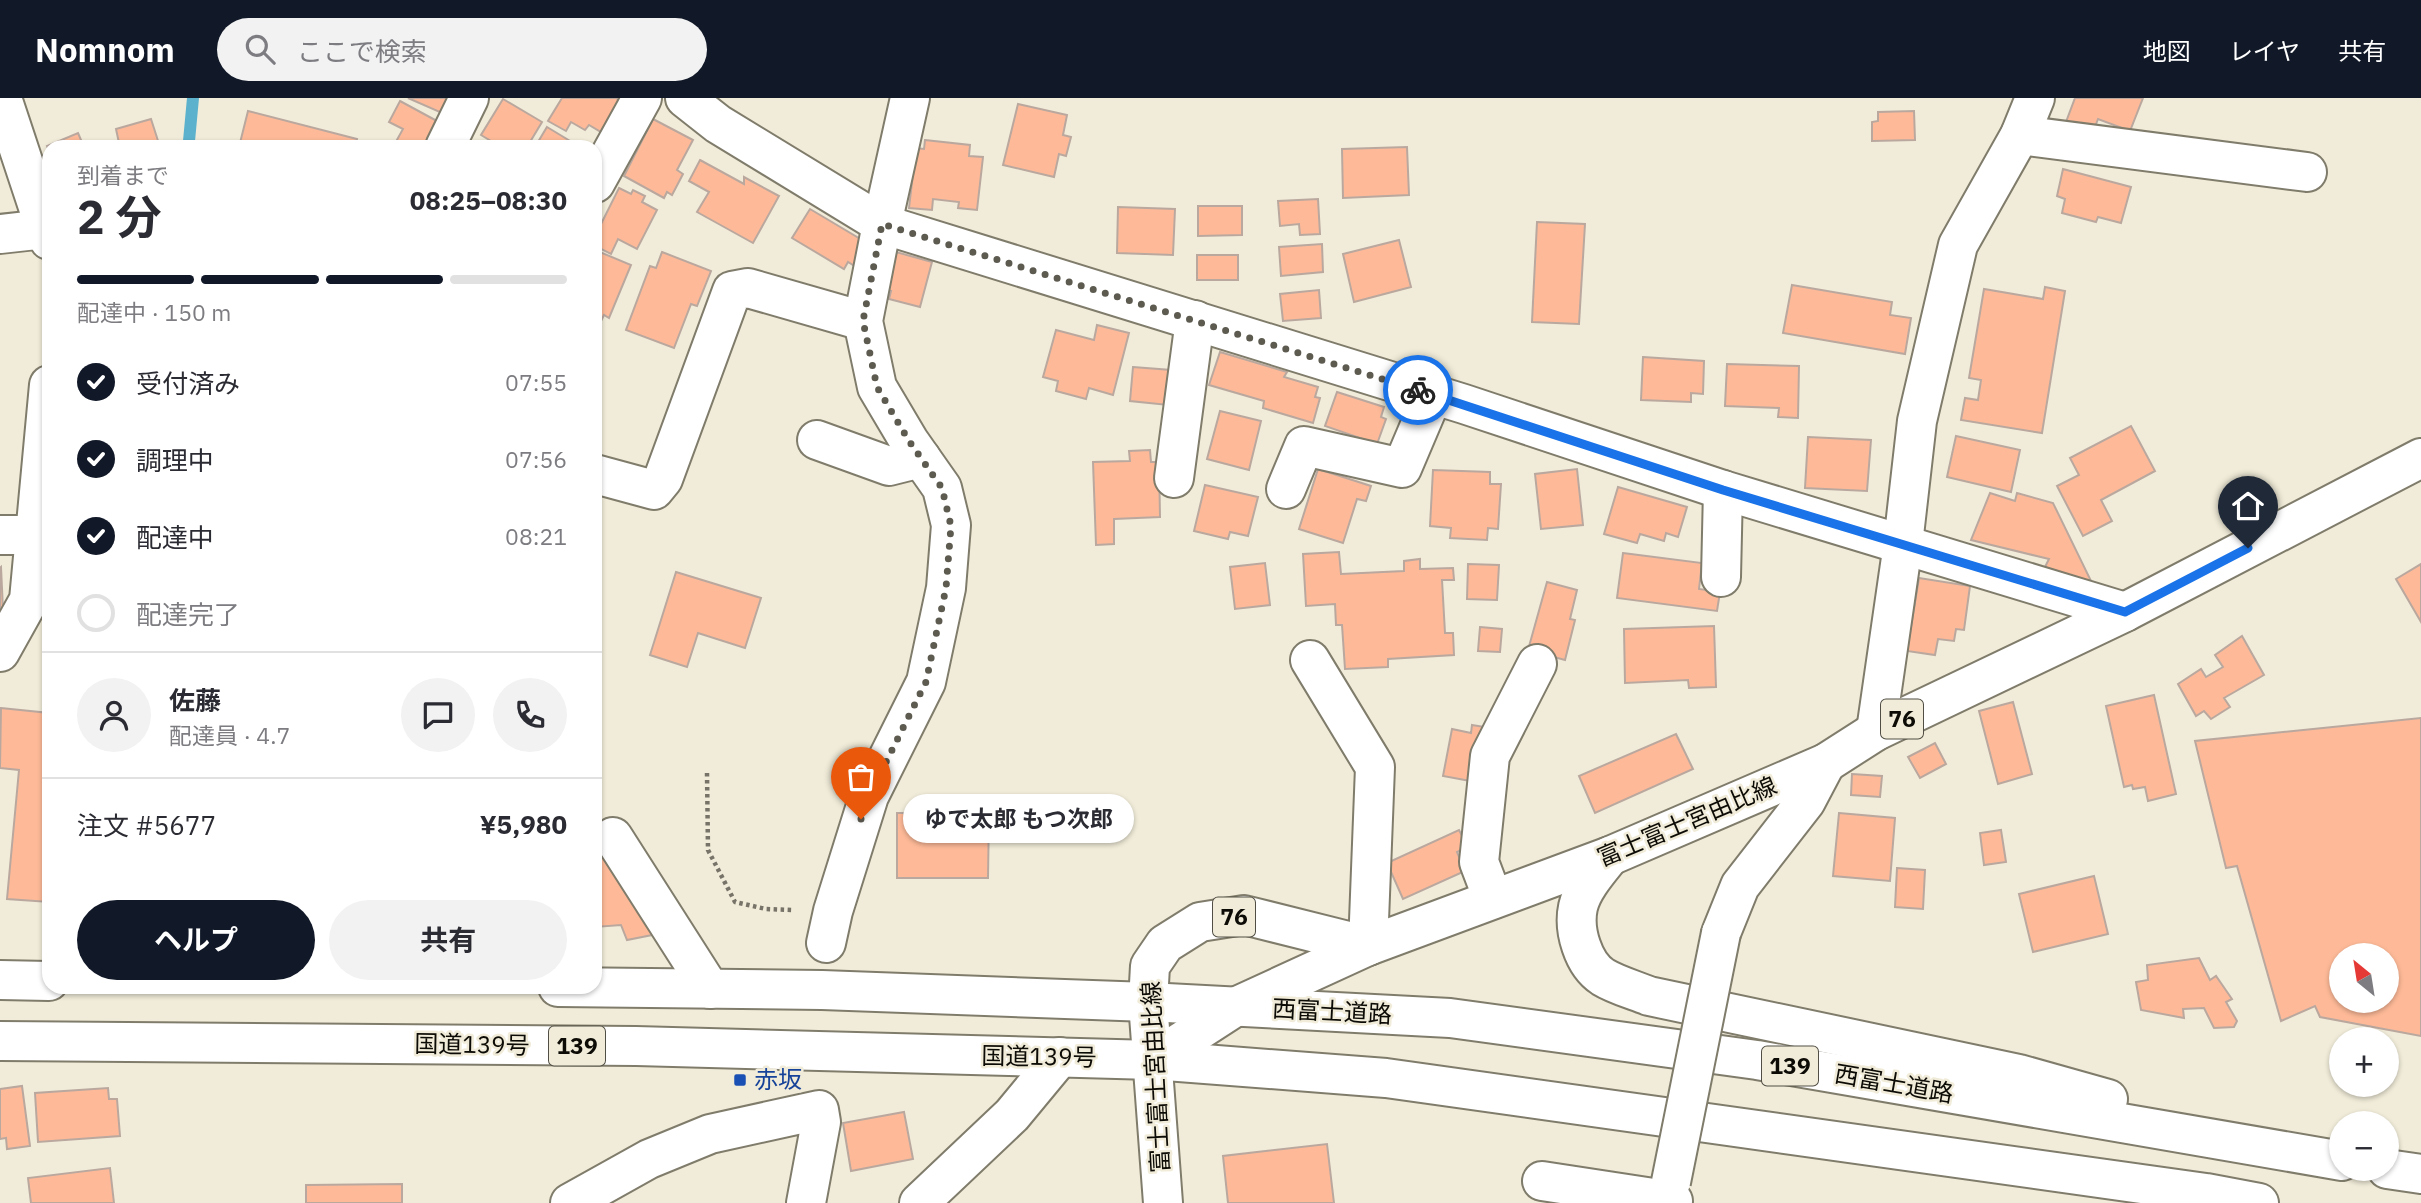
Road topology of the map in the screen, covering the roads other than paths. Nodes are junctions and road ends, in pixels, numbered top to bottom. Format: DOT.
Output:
graph roads {
  1 [pos="2,98"];
  2 [pos="469,98"];
  3 [pos="642,98"];
  4 [pos="685,98"];
  5 [pos="911,98"];
  6 [pos="2035,98"];
  7 [pos="2020,135"];
  8 [pos="448,140"];
  9 [pos="602,170"];
  10 [pos="2307,172"];
  11 [pos="42,220"];
  12 [pos="882,224"];
  13 [pos="0,234"];
  14 [pos="42,235"];
  15 [pos="1195,320"];
  16 [pos="863,321"];
  17 [pos="1433,395"];
  18 [pos="42,435"];
  19 [pos="817,440"];
  20 [pos="921,458"];
  21 [pos="2421,458"];
  22 [pos="602,476"];
  23 [pos="1174,478"];
  24 [pos="1286,489"];
  25 [pos="1723,490"];
  26 [pos="28,536"];
  27 [pos="1903,544"];
  28 [pos="1721,577"];
  29 [pos="2125,612"];
  30 [pos="0,652"];
  31 [pos="1310,660"];
  32 [pos="1537,664"];
  33 [pos="1876,732"];
  34 [pos="1826,763"];
  35 [pos="613,837"];
  36 [pos="1609,856"];
  37 [pos="1493,900"];
  38 [pos="830,927"];
  39 [pos="1368,946"];
  40 [pos="0,980"];
  41 [pos="42,981"];
  42 [pos="602,988"];
  43 [pos="710,989"];
  44 [pos="1148,1002"];
  45 [pos="1235,1007"];
  46 [pos="0,1041"];
  47 [pos="1060,1057"];
  48 [pos="1153,1059"];
  49 [pos="2326,1158"];
  50 [pos="2399,1170"];
  51 [pos="2421,1174"];
  52 [pos="1542,1181"];
  53 [pos="1672,1195"];
  54 [pos="570,1203"];
  55 [pos="806,1203"];
  56 [pos="919,1203"];
  57 [pos="1163,1203"];
  58 [pos="2259,1203"];
  1 -- 11 [label="main road"];
  2 -- 8 [label="main road"];
  3 -- 9 [label="main road"];
  4 -- 12 [label="main road"];
  5 -- 12 [label="main road"];
  6 -- 7 [label="main road"];
  7 -- 10 [label="main road"];
  7 -- 27 [label="main road"];
  12 -- 15 [label="main road"];
  12 -- 16 [label="main road"];
  13 -- 14 [label="main road"];
  15 -- 17 [label="main road"];
  15 -- 23 [label="main road"];
  16 -- 20 [label="main road"];
  16 -- 22 [label="main road"];
  17 -- 24 [label="main road"];
  17 -- 25 [label="main road"];
  18 -- 26 [label="main road"];
  19 -- 20 [label="main road"];
  20 -- 38 [label="main road"];
  21 -- 29 [label="main road, 富士富士宮由比線 / 76"];
  25 -- 27 [label="main road"];
  25 -- 28 [label="main road"];
  26 -- 30 [label="main road"];
  27 -- 29 [label="main road"];
  27 -- 33 [label="main road"];
  29 -- 33 [label="main road, 富士富士宮由比線 / 76"];
  31 -- 39 [label="main road"];
  32 -- 37 [label="main road"];
  33 -- 34 [label="main road, 富士富士宮由比線 / 76"];
  34 -- 36 [label="main road, 富士富士宮由比線 / 76"];
  34 -- 53 [label="main road, bridge"];
  35 -- 43 [label="main road"];
  36 -- 37 [label="main road, 富士富士宮由比線 / 76"];
  36 -- 49 [label="main road"];
  37 -- 39 [label="main road, 富士富士宮由比線 / 76"];
  39 -- 44 [label="main road, 富士富士宮由比線 / 76"];
  39 -- 45 [label="main road"];
  40 -- 41 [label="main road"];
  42 -- 43 [label="main road, 139"];
  43 -- 44 [label="main road, 139"];
  44 -- 45 [label="main road, 139"];
  44 -- 48 [label="main road, 富士富士宮由比線 / 76"];
  45 -- 48 [label="main road"];
  45 -- 49 [label="main road, 西富士道路 / 139"];
  46 -- 47 [label="main road, 国道139号 / 139"];
  47 -- 48 [label="main road, 国道139号 / 139"];
  47 -- 56 [label="main road"];
  48 -- 57 [label="main road, 富士富士宮由比線 / 76"];
  48 -- 58 [label="main road, 139"];
  50 -- 51 [label="main road"];
  52 -- 53 [label="main road"];
  54 -- 55 [label="main road"];
}
